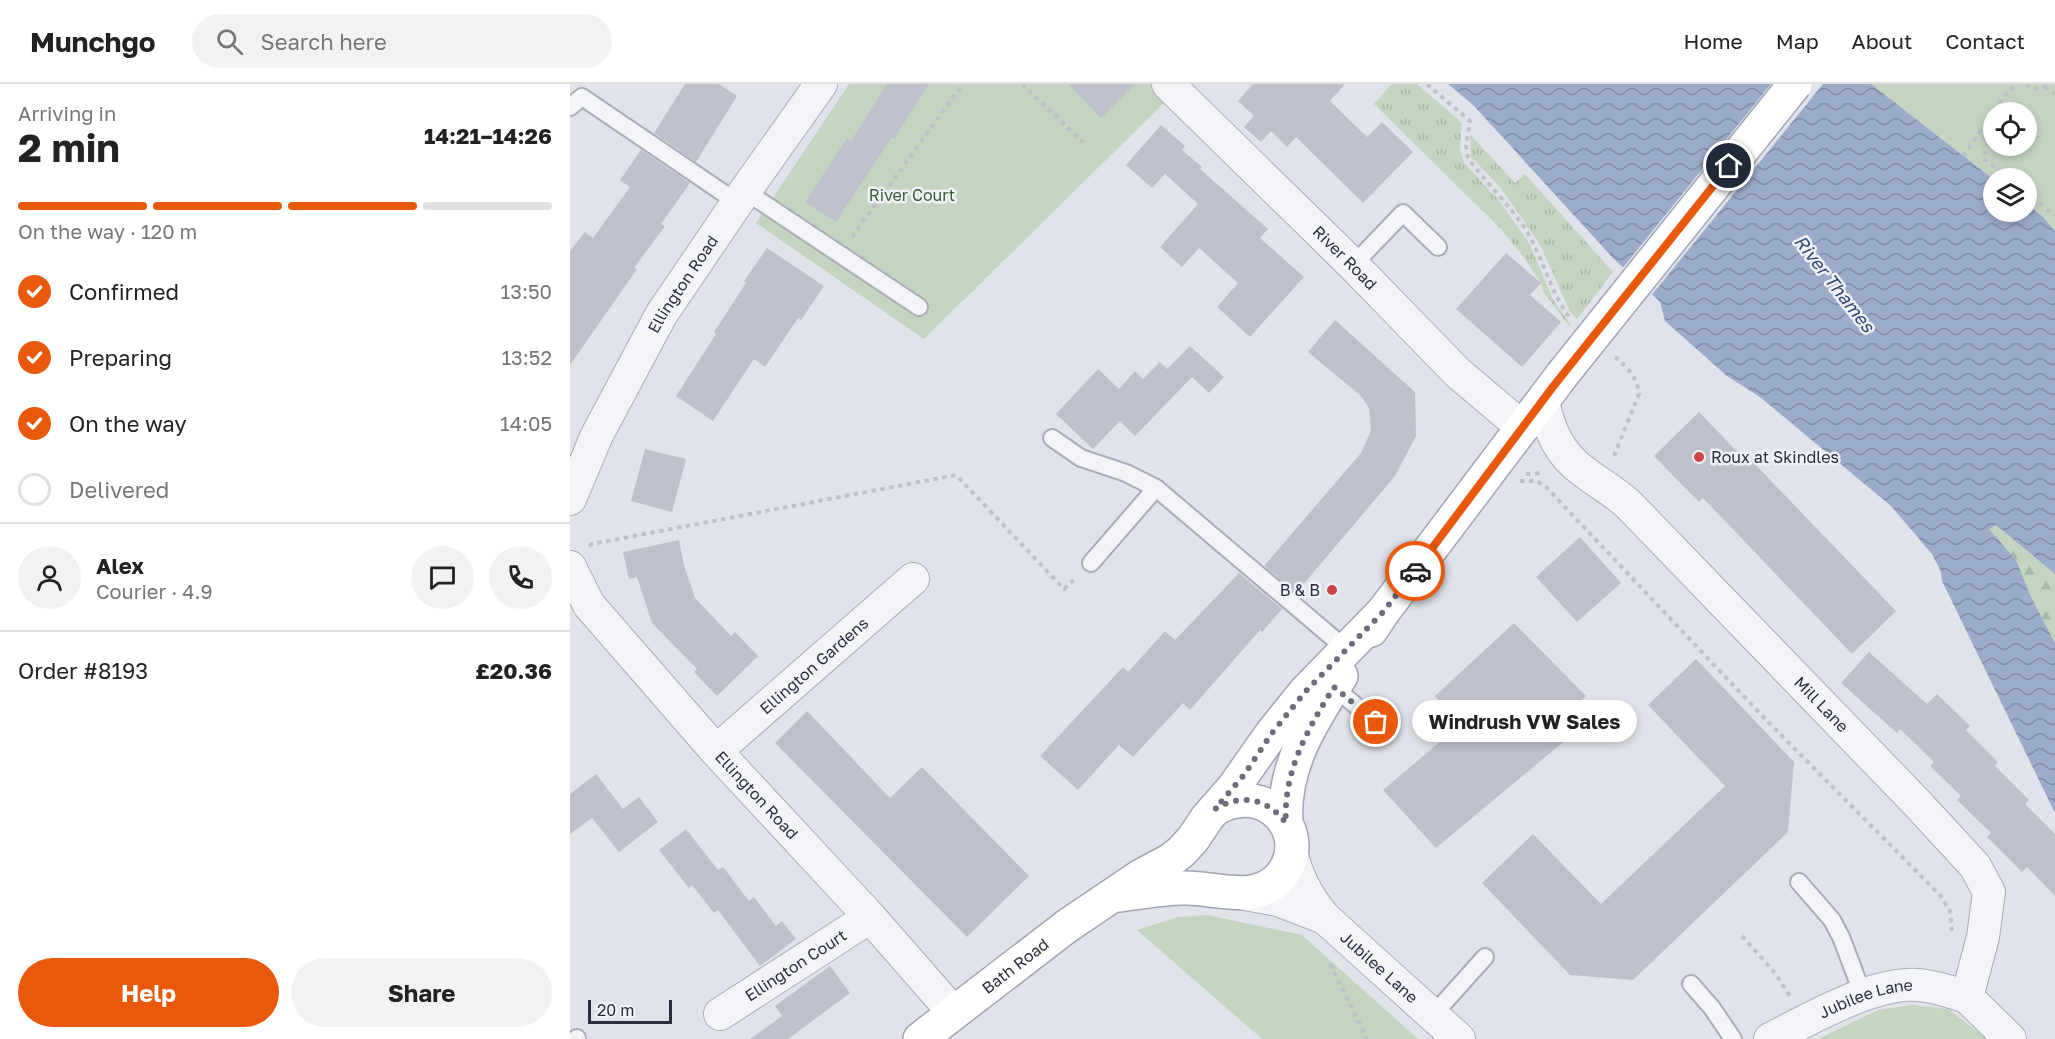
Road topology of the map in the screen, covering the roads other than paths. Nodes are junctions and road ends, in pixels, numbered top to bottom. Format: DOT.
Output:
graph roads {
  1 [pos="1168,84"];
  2 [pos="1795,84"];
  3 [pos="819,85"];
  4 [pos="570,107"];
  5 [pos="741,197"];
  6 [pos="1438,247"];
  7 [pos="1353,265"];
  8 [pos="919,307"];
  9 [pos="1542,400"];
  10 [pos="1523,428"];
  11 [pos="1052,438"];
  12 [pos="1156,488"];
  13 [pos="570,499"];
  14 [pos="577,558"];
  15 [pos="1091,564"];
  16 [pos="913,579"];
  17 [pos="1383,612"];
  18 [pos="1346,649"];
  19 [pos="1334,687"];
  20 [pos="1376,722"];
  21 [pos="716,751"];
  22 [pos="1208,818"];
  23 [pos="1288,837"];
  24 [pos="1799,882"];
  25 [pos="1238,893"];
  26 [pos="1112,896"];
  27 [pos="870,917"];
  28 [pos="1325,918"];
  29 [pos="1485,957"];
  30 [pos="1691,984"];
  31 [pos="1863,995"];
  32 [pos="1967,997"];
  33 [pos="954,1013"];
  34 [pos="720,1014"];
  35 [pos="1433,1015"];
  36 [pos="920,1039"];
  37 [pos="1459,1039"];
  38 [pos="1733,1039"];
  39 [pos="1770,1039"];
  40 [pos="2010,1039"];
  1 -- 7 [label="street, River Road"];
  2 -- 9 [label="main road, Bath Road, bridge"];
  3 -- 5 [label="street, Ellington Road"];
  4 -- 5 [label="lane"];
  5 -- 8 [label="lane"];
  5 -- 13 [label="street, Ellington Road"];
  6 -- 7 [label="lane"];
  7 -- 10 [label="street, River Road"];
  9 -- 10 [label="main road, Bath Road"];
  9 -- 32 [label="street, Mill Lane"];
  10 -- 17 [label="main road, Bath Road"];
  11 -- 12 [label="lane"];
  12 -- 15 [label="lane"];
  12 -- 18 [label="lane"];
  14 -- 21 [label="street, Ellington Road"];
  16 -- 21 [label="street, Ellington Gardens"];
  17 -- 18 [label="main road, Bath Road"];
  17 -- 19 [label="main road, Bath Road"];
  18 -- 22 [label="main road, Bath Road"];
  19 -- 20 [label="lane"];
  19 -- 23 [label="main road, Bath Road"];
  21 -- 27 [label="street, Ellington Road"];
  22 -- 23 [label="main road"];
  22 -- 25 [label="main road"];
  22 -- 26 [label="main road, Bath Road"];
  23 -- 25 [label="main road, Bath Road"];
  23 -- 28 [label="street, Jubilee Lane"];
  24 -- 31 [label="lane"];
  25 -- 26 [label="main road, Bath Road"];
  25 -- 28 [label="street, Jubilee Lane"];
  26 -- 33 [label="main road, Bath Road"];
  27 -- 33 [label="street, Ellington Road"];
  27 -- 34 [label="street, Ellington Court"];
  28 -- 35 [label="street, Jubilee Lane"];
  29 -- 35 [label="lane"];
  30 -- 38 [label="lane"];
  31 -- 32 [label="street, Jubilee Lane"];
  31 -- 39 [label="street, Jubilee Lane"];
  32 -- 40 [label="street"];
  33 -- 36 [label="main road, Bath Road"];
  35 -- 37 [label="street, Jubilee Lane"];
}
